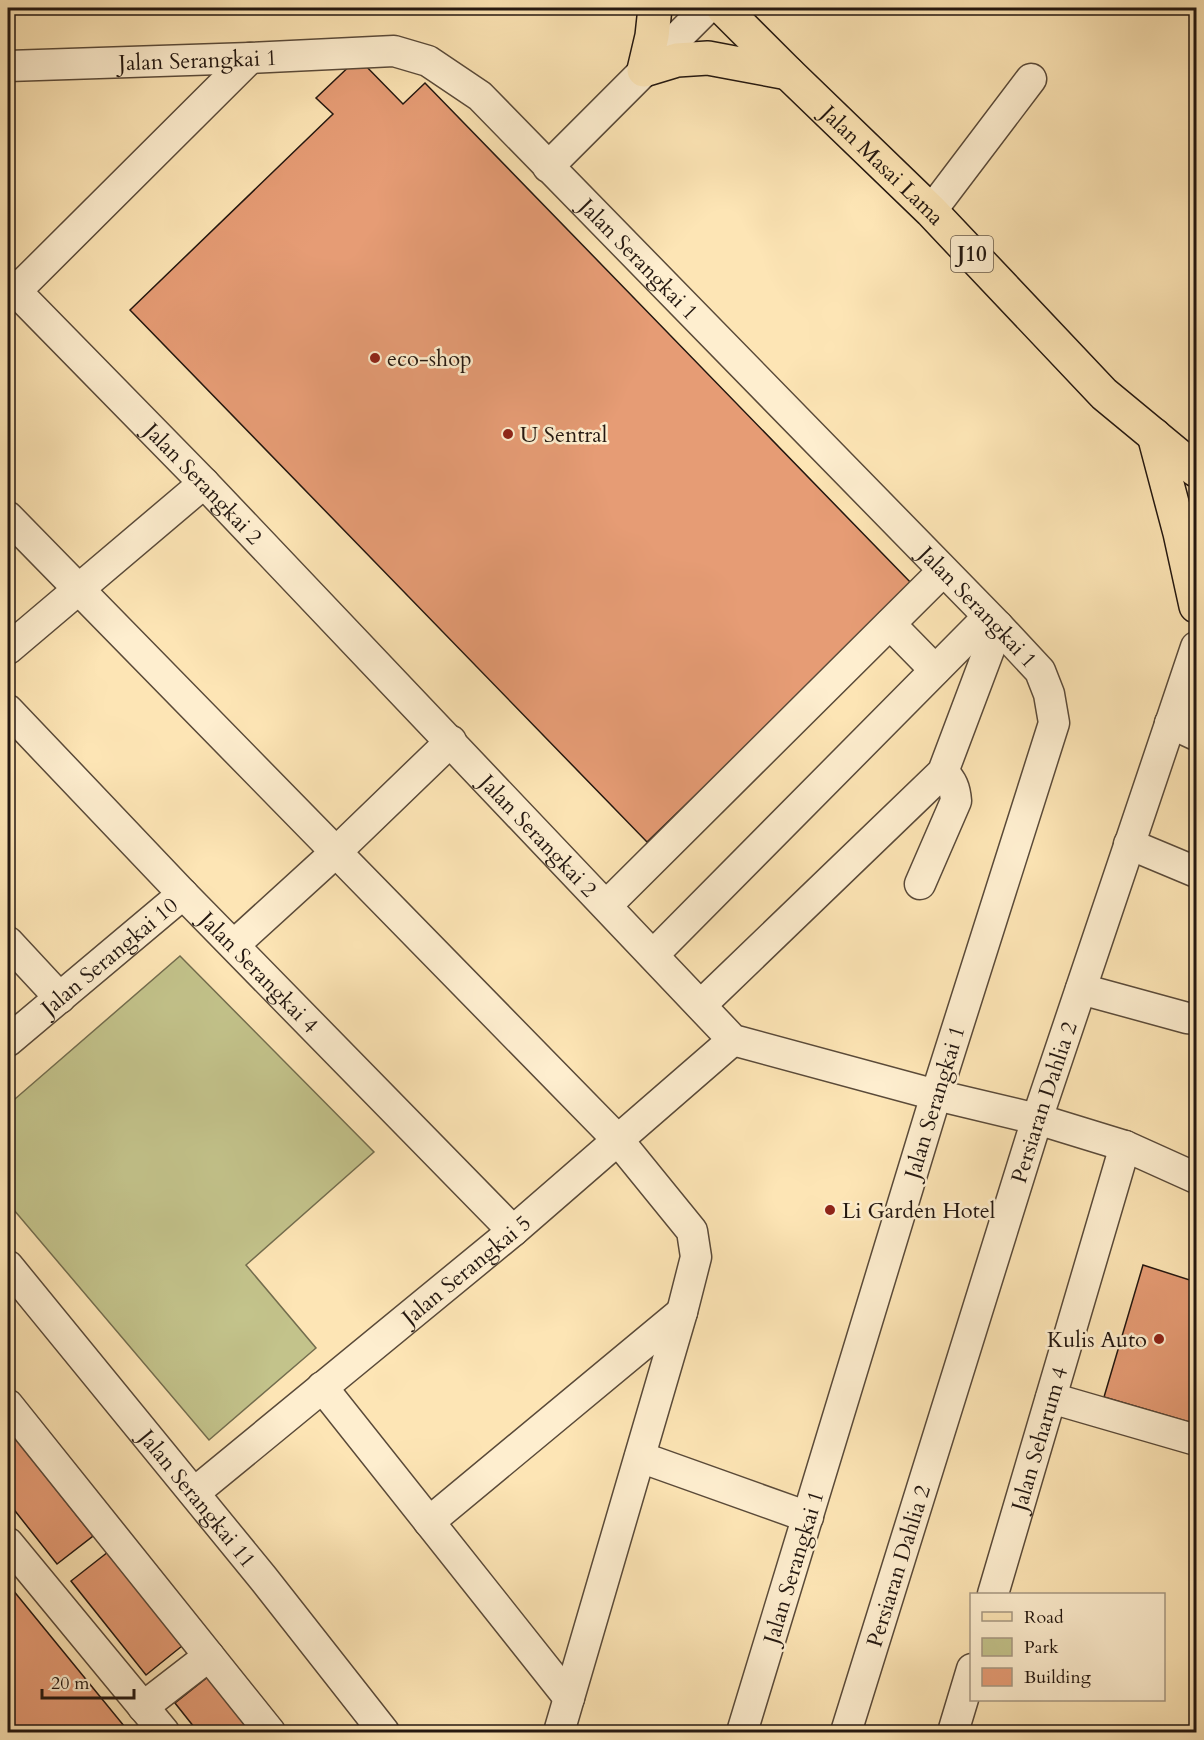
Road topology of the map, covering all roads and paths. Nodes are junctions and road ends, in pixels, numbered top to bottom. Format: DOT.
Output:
graph roads {
  1 [pos="655,8"];
  2 [pos="707,8"];
  3 [pos="723,8"];
  4 [pos="250,58"];
  5 [pos="8,66"];
  6 [pos="644,70"];
  7 [pos="788,74"];
  8 [pos="1031,79"];
  9 [pos="548,167"];
  10 [pos="931,211"];
  11 [pos="12,287"];
  12 [pos="1154,435"];
  13 [pos="1197,470"];
  14 [pos="204,483"];
  15 [pos="8,518"];
  16 [pos="944,572"];
  17 [pos="77,591"];
  18 [pos="1197,606"];
  19 [pos="993,621"];
  20 [pos="891,624"];
  21 [pos="1197,647"];
  22 [pos="8,649"];
  23 [pos="935,670"];
  24 [pos="8,710"];
  25 [pos="1183,729"];
  26 [pos="451,741"];
  27 [pos="943,772"];
  28 [pos="1129,844"];
  29 [pos="336,852"];
  30 [pos="1197,872"];
  31 [pos="920,884"];
  32 [pos="183,894"];
  33 [pos="607,905"];
  34 [pos="8,942"];
  35 [pos="234,945"];
  36 [pos="653,955"];
  37 [pos="1081,989"];
  38 [pos="60,998"];
  39 [pos="700,1005"];
  40 [pos="1197,1019"];
  41 [pos="733,1040"];
  42 [pos="8,1041"];
  43 [pos="936,1095"];
  44 [pos="1037,1119"];
  45 [pos="618,1140"];
  46 [pos="1125,1146"];
  47 [pos="1197,1178"];
  48 [pos="513,1231"];
  49 [pos="8,1266"];
  50 [pos="682,1312"];
  51 [pos="322,1388"];
  52 [pos="1051,1398"];
  53 [pos="8,1405"];
  54 [pos="1197,1440"];
  55 [pos="640,1457"];
  56 [pos="194,1493"];
  57 [pos="808,1517"];
  58 [pos="429,1522"];
  59 [pos="8,1544"];
  60 [pos="993,1593"];
  61 [pos="208,1656"];
  62 [pos="970,1676"];
  63 [pos="569,1698"];
  64 [pos="143,1707"];
  65 [pos="164,1732"];
  66 [pos="270,1732"];
  67 [pos="384,1732"];
  68 [pos="559,1732"];
  69 [pos="742,1732"];
  70 [pos="846,1732"];
  71 [pos="953,1732"];
  1 -- 6 [label="main road"];
  2 -- 6 [label="street"];
  3 -- 7 [label="main road, Jalan Masai Lama / J10"];
  4 -- 5 [label="street, Jalan Serangkai 1"];
  4 -- 9 [label="street, Jalan Serangkai 1"];
  4 -- 11 [label="street"];
  6 -- 7 [label="main road"];
  6 -- 9 [label="street"];
  7 -- 10 [label="main road, Jalan Masai Lama / J10"];
  8 -- 10 [label="street"];
  9 -- 16 [label="street, Jalan Serangkai 1"];
  10 -- 12 [label="main road, Jalan Masai Lama / J10"];
  11 -- 14 [label="street, Jalan Serangkai 2"];
  12 -- 13 [label="main road, Jalan Masai Lama / J10"];
  12 -- 18 [label="main road"];
  14 -- 17 [label="street"];
  14 -- 26 [label="street, Jalan Serangkai 2"];
  15 -- 17 [label="street"];
  16 -- 19 [label="street, Jalan Serangkai 1"];
  16 -- 20 [label="street"];
  17 -- 22 [label="street"];
  17 -- 29 [label="street"];
  19 -- 23 [label="street"];
  19 -- 27 [label="street"];
  19 -- 43 [label="street, Jalan Serangkai 1"];
  20 -- 23 [label="street"];
  20 -- 33 [label="street"];
  21 -- 25 [label="street, Persiaran Dahlia 2"];
  23 -- 36 [label="street"];
  24 -- 32 [label="street, Jalan Serangkai 4"];
  25 -- 28 [label="street, Persiaran Dahlia 2"];
  26 -- 29 [label="street"];
  26 -- 33 [label="street, Jalan Serangkai 2"];
  27 -- 31 [label="street"];
  27 -- 39 [label="street"];
  28 -- 30 [label="street"];
  28 -- 37 [label="street, Persiaran Dahlia 2"];
  29 -- 35 [label="street"];
  29 -- 45 [label="street"];
  32 -- 35 [label="street, Jalan Serangkai 4"];
  32 -- 38 [label="street, Jalan Serangkai 10"];
  33 -- 36 [label="street, Jalan Serangkai 2"];
  34 -- 38 [label="street"];
  35 -- 48 [label="street, Jalan Serangkai 4"];
  36 -- 39 [label="street, Jalan Serangkai 2"];
  37 -- 40 [label="street"];
  37 -- 44 [label="street, Persiaran Dahlia 2"];
  38 -- 42 [label="street, Jalan Serangkai 10"];
  39 -- 41 [label="street, Jalan Serangkai 2"];
  41 -- 43 [label="street"];
  41 -- 45 [label="street, Jalan Serangkai 5"];
  43 -- 44 [label="street"];
  43 -- 57 [label="street, Jalan Serangkai 1"];
  44 -- 46 [label="street"];
  44 -- 70 [label="street, Persiaran Dahlia 2"];
  45 -- 48 [label="street, Jalan Serangkai 5"];
  45 -- 50 [label="street"];
  46 -- 47 [label="street"];
  46 -- 52 [label="street, Jalan Seharum 4"];
  48 -- 51 [label="street, Jalan Serangkai 5"];
  49 -- 56 [label="street, Jalan Serangkai 11"];
  50 -- 55 [label="street"];
  50 -- 58 [label="street"];
  51 -- 56 [label="street, Jalan Serangkai 5"];
  51 -- 58 [label="street"];
  52 -- 54 [label="street"];
  52 -- 60 [label="street, Jalan Seharum 4"];
  53 -- 61 [label="street"];
  55 -- 57 [label="street"];
  55 -- 63 [label="street"];
  56 -- 67 [label="street, Jalan Serangkai 11"];
  57 -- 69 [label="street, Jalan Serangkai 1"];
  58 -- 63 [label="street"];
  59 -- 64 [label="street"];
  61 -- 64 [label="street"];
  61 -- 66 [label="street"];
  62 -- 71 [label="street"];
  63 -- 68 [label="street"];
  64 -- 65 [label="street"];
}
